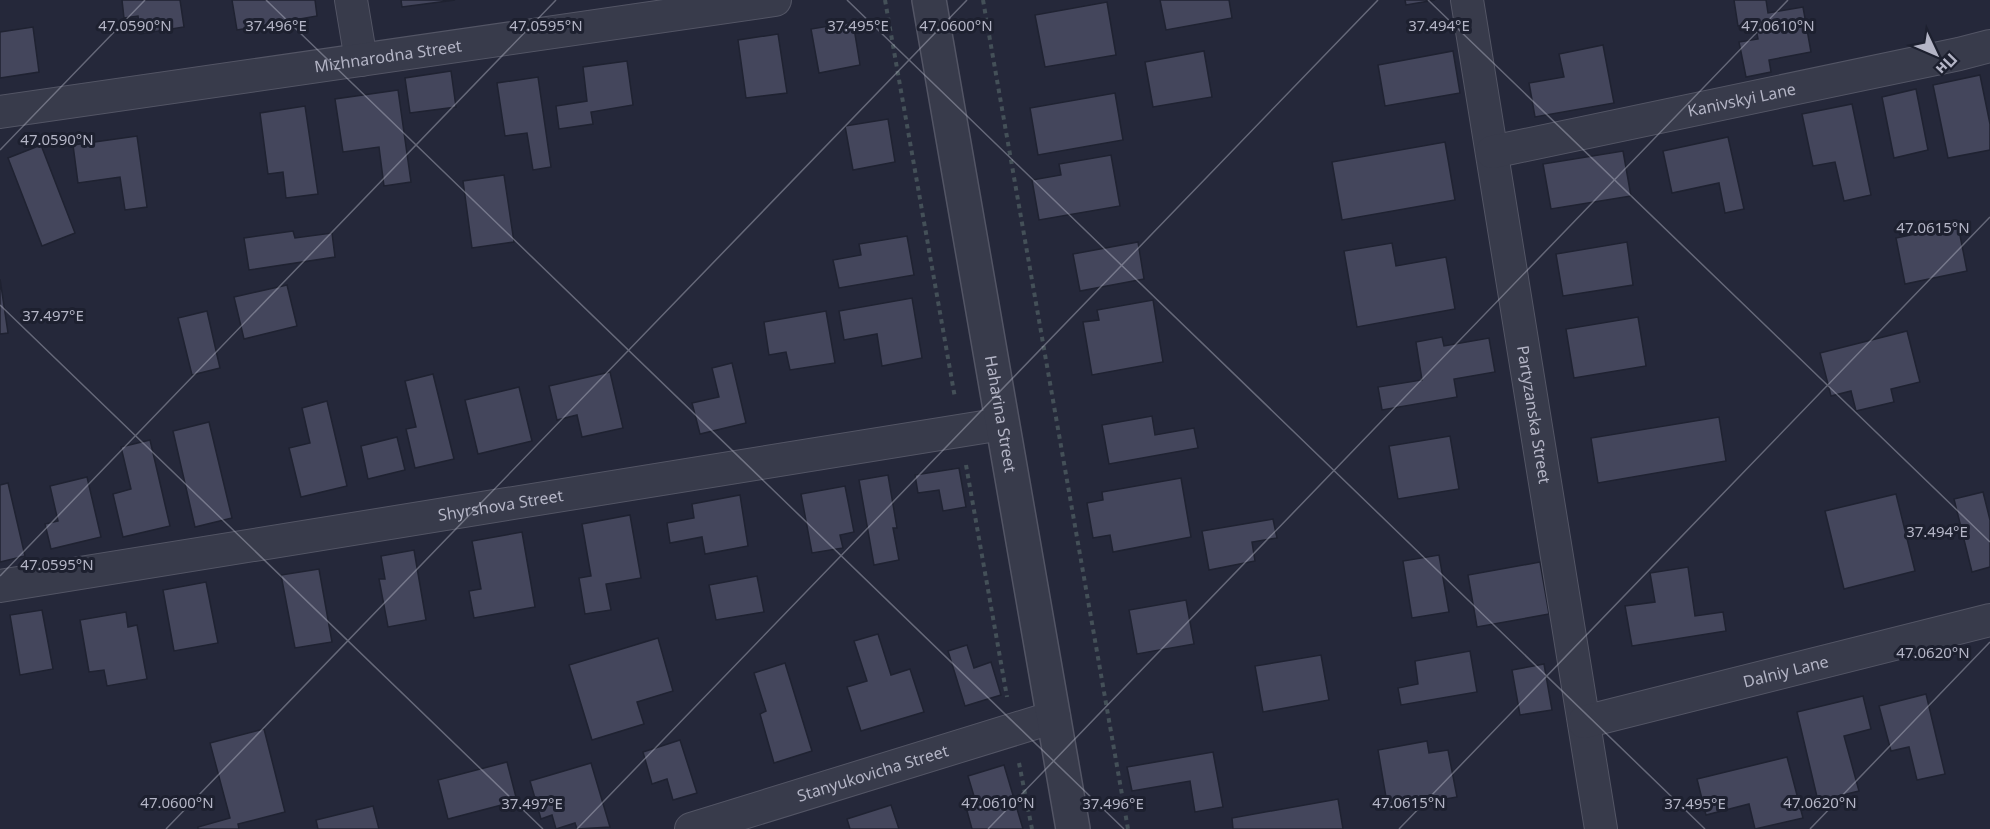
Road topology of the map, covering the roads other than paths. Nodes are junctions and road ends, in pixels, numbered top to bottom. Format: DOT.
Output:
graph roads {
  1 [pos="351,0"];
  2 [pos="775,0"];
  3 [pos="929,0"];
  4 [pos="1467,0"];
  5 [pos="1990,46"];
  6 [pos="361,60"];
  7 [pos="0,112"];
  8 [pos="1492,152"];
  9 [pos="1002,424"];
  10 [pos="0,586"];
  11 [pos="1990,620"];
  12 [pos="1054,717"];
  13 [pos="1584,722"];
  14 [pos="691,829"];
  15 [pos="1073,829"];
  16 [pos="1601,829"];
  1 -- 6 [label="street"];
  2 -- 6 [label="street, Mizhnarodna Street"];
  3 -- 9 [label="street, Haharina Street"];
  4 -- 8 [label="street, Partyzanska Street"];
  5 -- 8 [label="street, Kanivskyi Lane"];
  6 -- 7 [label="street, Mizhnarodna Street"];
  8 -- 13 [label="street, Partyzanska Street"];
  9 -- 10 [label="street, Shyrshova Street"];
  9 -- 12 [label="street, Haharina Street"];
  11 -- 13 [label="street, Dalniy Lane"];
  12 -- 14 [label="street, Stanyukovicha Street"];
  12 -- 15 [label="street, Haharina Street"];
  13 -- 16 [label="street, Partyzanska Street"];
}
